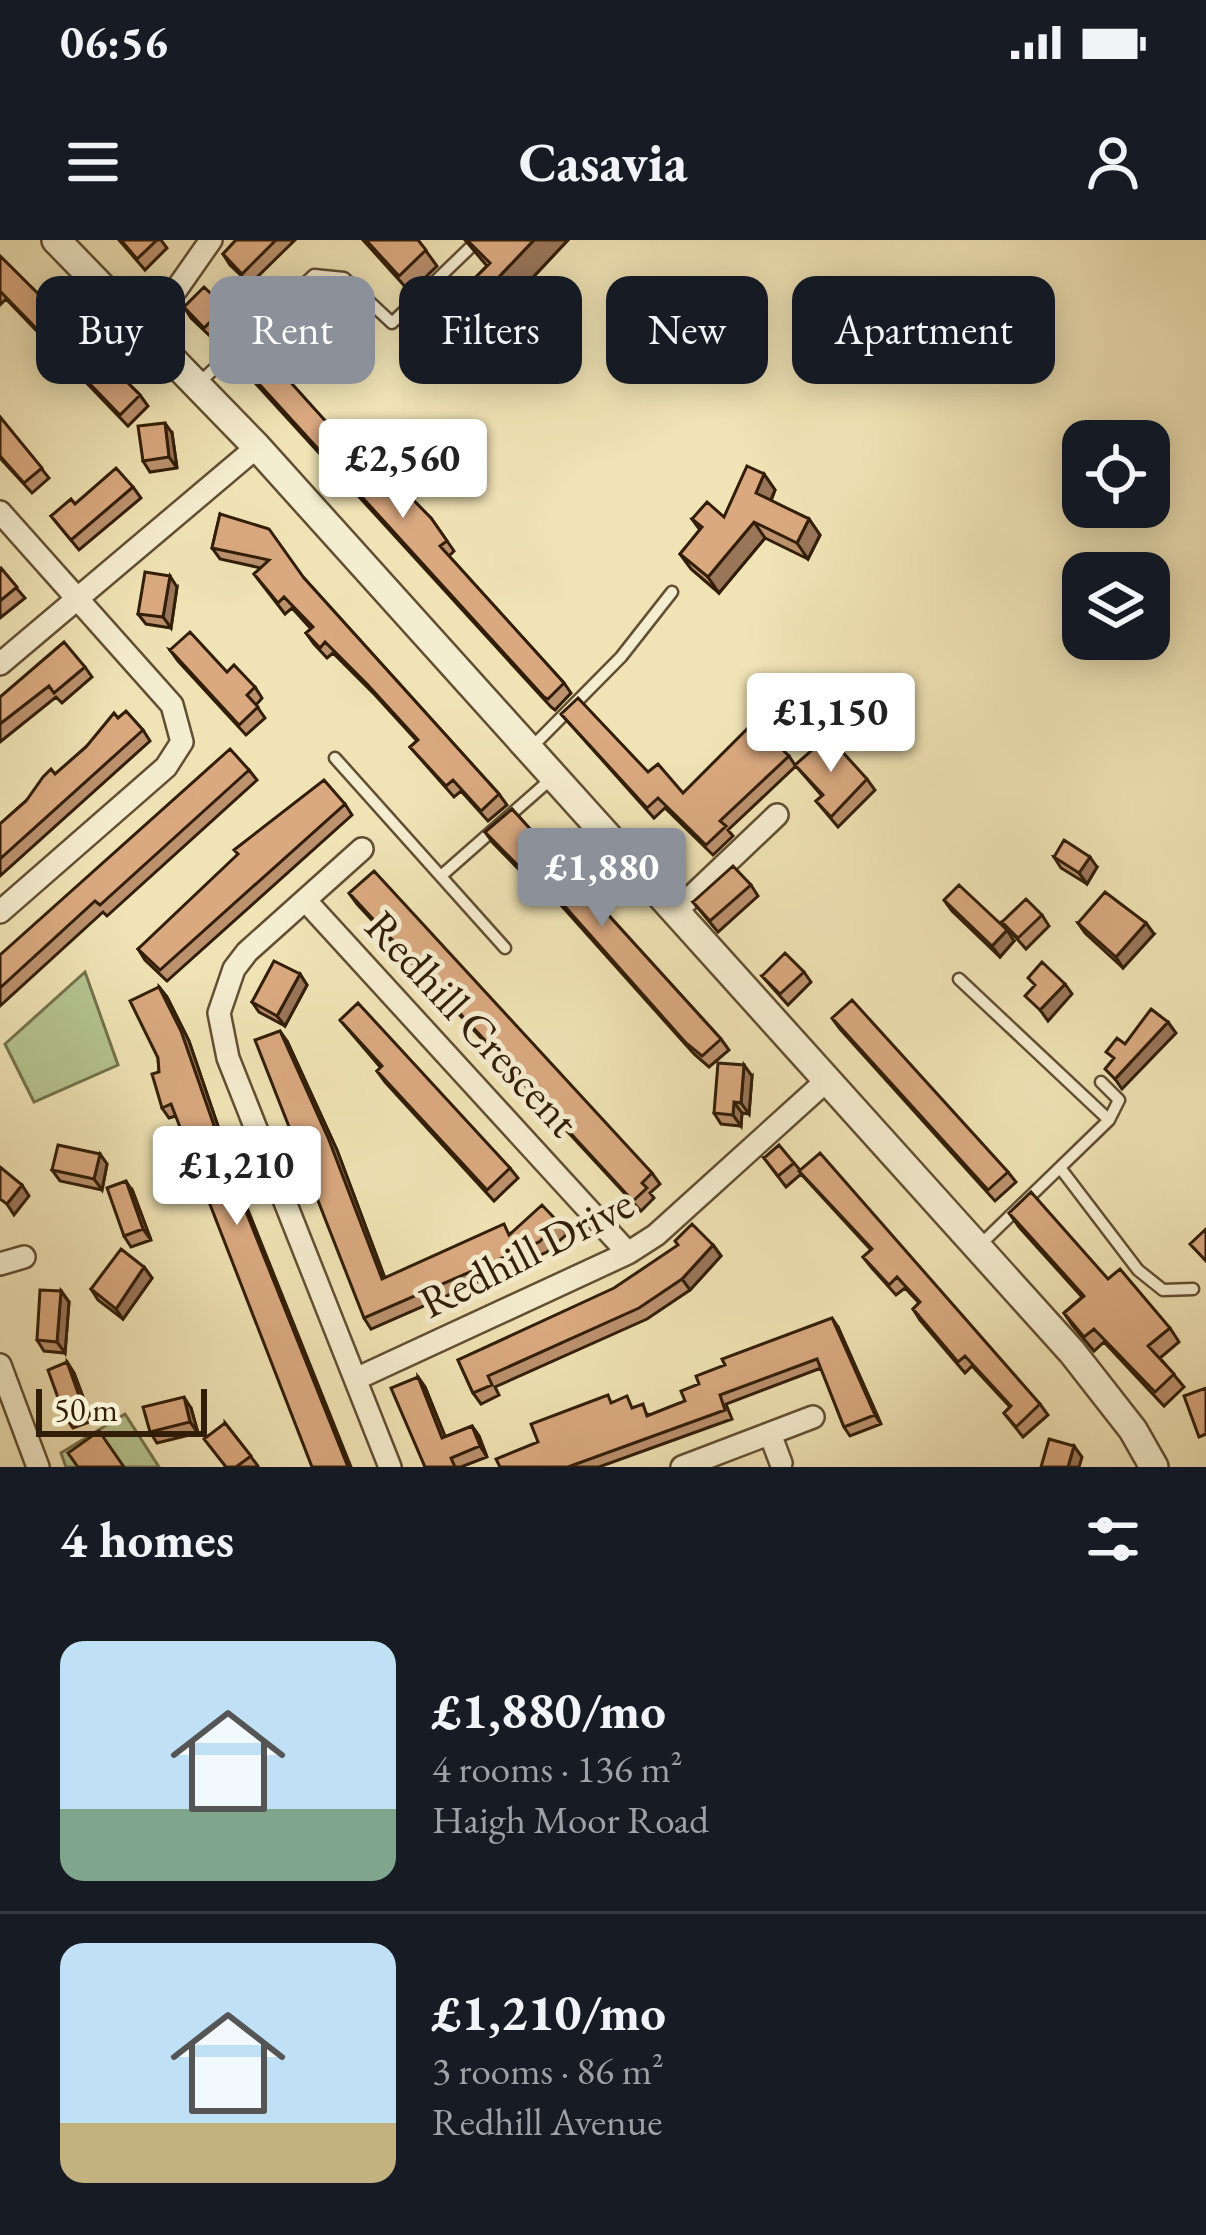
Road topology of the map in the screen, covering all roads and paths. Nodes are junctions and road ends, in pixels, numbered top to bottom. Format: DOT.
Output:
graph roads {
  1 [pos="56,240"];
  2 [pos="212,240"];
  3 [pos="478,240"];
  4 [pos="91,276"];
  5 [pos="185,278"];
  6 [pos="185,373"];
  7 [pos="197,385"];
  8 [pos="257,447"];
  9 [pos="0,512"];
  10 [pos="672,592"];
  11 [pos="76,598"];
  12 [pos="0,664"];
  13 [pos="529,750"];
  14 [pos="335,758"];
  15 [pos="554,776"];
  16 [pos="777,815"];
  17 [pos="362,849"];
  18 [pos="441,876"];
  19 [pos="306,901"];
  20 [pos="0,912"];
  21 [pos="674,913"];
  22 [pos="505,947"];
  23 [pos="958,979"];
  24 [pos="825,1082"];
  25 [pos="1101,1082"];
  26 [pos="1109,1120"];
  27 [pos="1060,1168"];
  28 [pos="977,1247"];
  29 [pos="628,1253"];
  30 [pos="24,1257"];
  31 [pos="0,1264"];
  32 [pos="1193,1289"];
  33 [pos="0,1365"];
  34 [pos="358,1378"];
  35 [pos="813,1417"];
  36 [pos="770,1434"];
  37 [pos="781,1463"];
  38 [pos="38,1467"];
  39 [pos="390,1467"];
  40 [pos="682,1467"];
  41 [pos="1154,1467"];
  1 -- 4 [label="street"];
  2 -- 5 [label="street"];
  3 -- 7 [label="lane"];
  6 -- 7 [label="street"];
  7 -- 8 [label="street"];
  8 -- 11 [label="street"];
  8 -- 13 [label="street"];
  9 -- 11 [label="street"];
  10 -- 13 [label="lane"];
  11 -- 12 [label="street"];
  11 -- 20 [label="street"];
  13 -- 15 [label="street"];
  14 -- 18 [label="lane"];
  15 -- 18 [label="lane"];
  15 -- 21 [label="street"];
  16 -- 21 [label="street"];
  17 -- 19 [label="street"];
  18 -- 22 [label="lane"];
  19 -- 29 [label="street, Redhill Crescent"];
  19 -- 34 [label="street"];
  21 -- 24 [label="street"];
  23 -- 26 [label="lane"];
  24 -- 28 [label="street"];
  24 -- 29 [label="street, Redhill Drive"];
  25 -- 26 [label="lane"];
  26 -- 27 [label="lane"];
  27 -- 28 [label="lane"];
  27 -- 32 [label="lane"];
  28 -- 41 [label="street"];
  29 -- 34 [label="street, Redhill Drive"];
  30 -- 31 [label="street"];
  33 -- 38 [label="street"];
  34 -- 39 [label="street"];
  35 -- 36 [label="street"];
  36 -- 37 [label="street"];
  36 -- 40 [label="street"];
}
